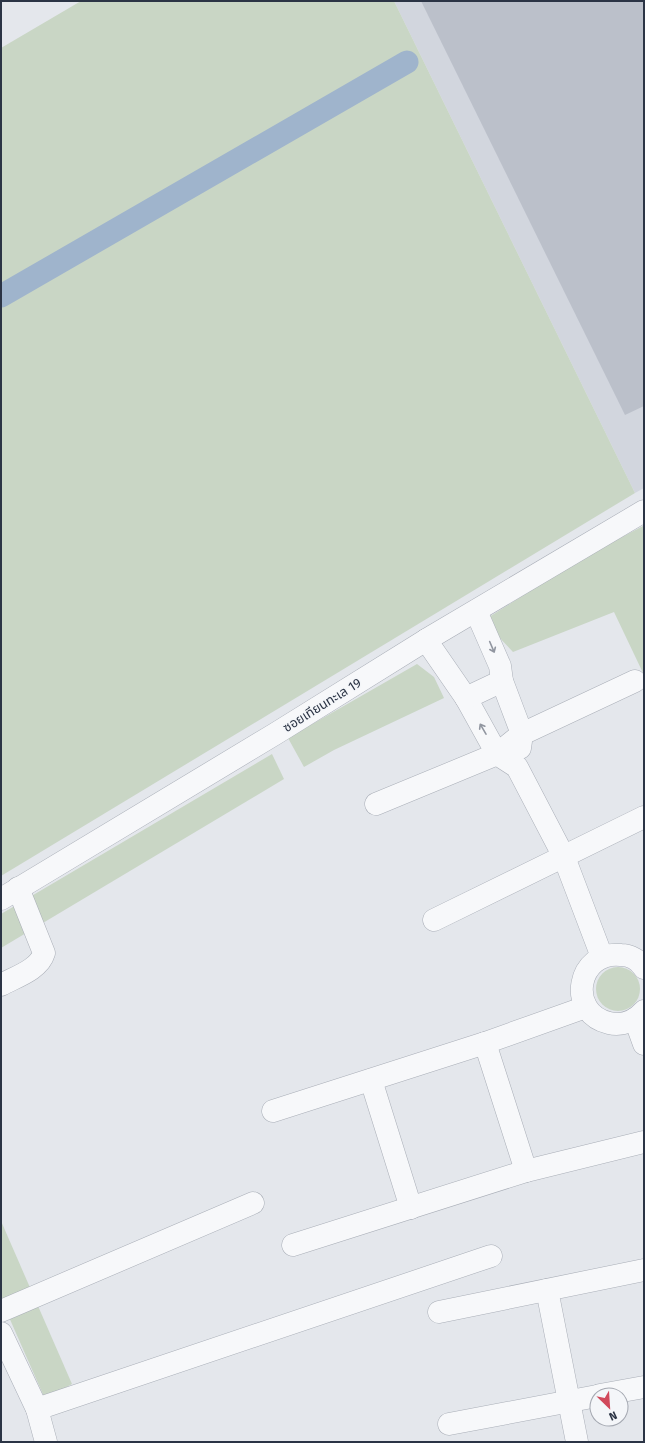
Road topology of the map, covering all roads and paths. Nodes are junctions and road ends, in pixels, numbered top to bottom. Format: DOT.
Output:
graph roads {
  1 [pos="644,511"];
  2 [pos="476,611"];
  3 [pos="426,640"];
  4 [pos="502,681"];
  5 [pos="635,681"];
  6 [pos="466,698"];
  7 [pos="522,734"];
  8 [pos="497,754"];
  9 [pos="517,767"];
  10 [pos="376,804"];
  11 [pos="644,816"];
  12 [pos="564,857"];
  13 [pos="10,894"];
  14 [pos="434,920"];
  15 [pos="602,957"];
  16 [pos="640,957"];
  17 [pos="1,985"];
  18 [pos="586,1007"];
  19 [pos="640,1015"];
  20 [pos="485,1043"];
  21 [pos="644,1044"];
  22 [pos="371,1080"];
  23 [pos="273,1111"];
  24 [pos="644,1142"];
  25 [pos="526,1171"];
  26 [pos="253,1203"];
  27 [pos="411,1208"];
  28 [pos="293,1245"];
  29 [pos="491,1256"];
  30 [pos="644,1270"];
  31 [pos="547,1290"];
  32 [pos="1,1311"];
  33 [pos="439,1312"];
  34 [pos="1,1333"];
  35 [pos="644,1387"];
  36 [pos="629,1390"];
  37 [pos="589,1397"];
  38 [pos="568,1401"];
  39 [pos="37,1409"];
  40 [pos="449,1424"];
  41 [pos="46,1442"];
  42 [pos="577,1442"];
  1 -- 2 [label="street, ซอยเทียนทะเล 19"];
  2 -- 3 [label="street, ซอยเทียนทะเล 19"];
  2 -- 4 [label="street, one-way"];
  3 -- 6 [label="street"];
  3 -- 13 [label="street, ซอยเทียนทะเล 19"];
  4 -- 6 [label="street"];
  4 -- 7 [label="street"];
  5 -- 7 [label="street"];
  8 -- 6 [label="street, one-way"];
  7 -- 8 [label="street"];
  7 -- 9 [label="street"];
  8 -- 9 [label="street"];
  8 -- 10 [label="street"];
  9 -- 12 [label="street"];
  11 -- 12 [label="street"];
  12 -- 14 [label="street"];
  12 -- 15 [label="street"];
  13 -- 17 [label="street"];
  15 -- 16 [label="street"];
  15 -- 18 [label="street"];
  18 -- 19 [label="street"];
  18 -- 20 [label="street"];
  19 -- 21 [label="street"];
  20 -- 22 [label="street"];
  20 -- 25 [label="street"];
  22 -- 23 [label="street"];
  22 -- 27 [label="street"];
  24 -- 25 [label="street"];
  25 -- 27 [label="street"];
  26 -- 32 [label="street"];
  27 -- 28 [label="street"];
  29 -- 39 [label="street"];
  30 -- 31 [label="street"];
  31 -- 33 [label="street"];
  31 -- 38 [label="street"];
  34 -- 39 [label="street"];
  35 -- 36 [label="street"];
  37 -- 38 [label="street"];
  38 -- 40 [label="street"];
  38 -- 42 [label="street"];
  39 -- 41 [label="street"];
}
